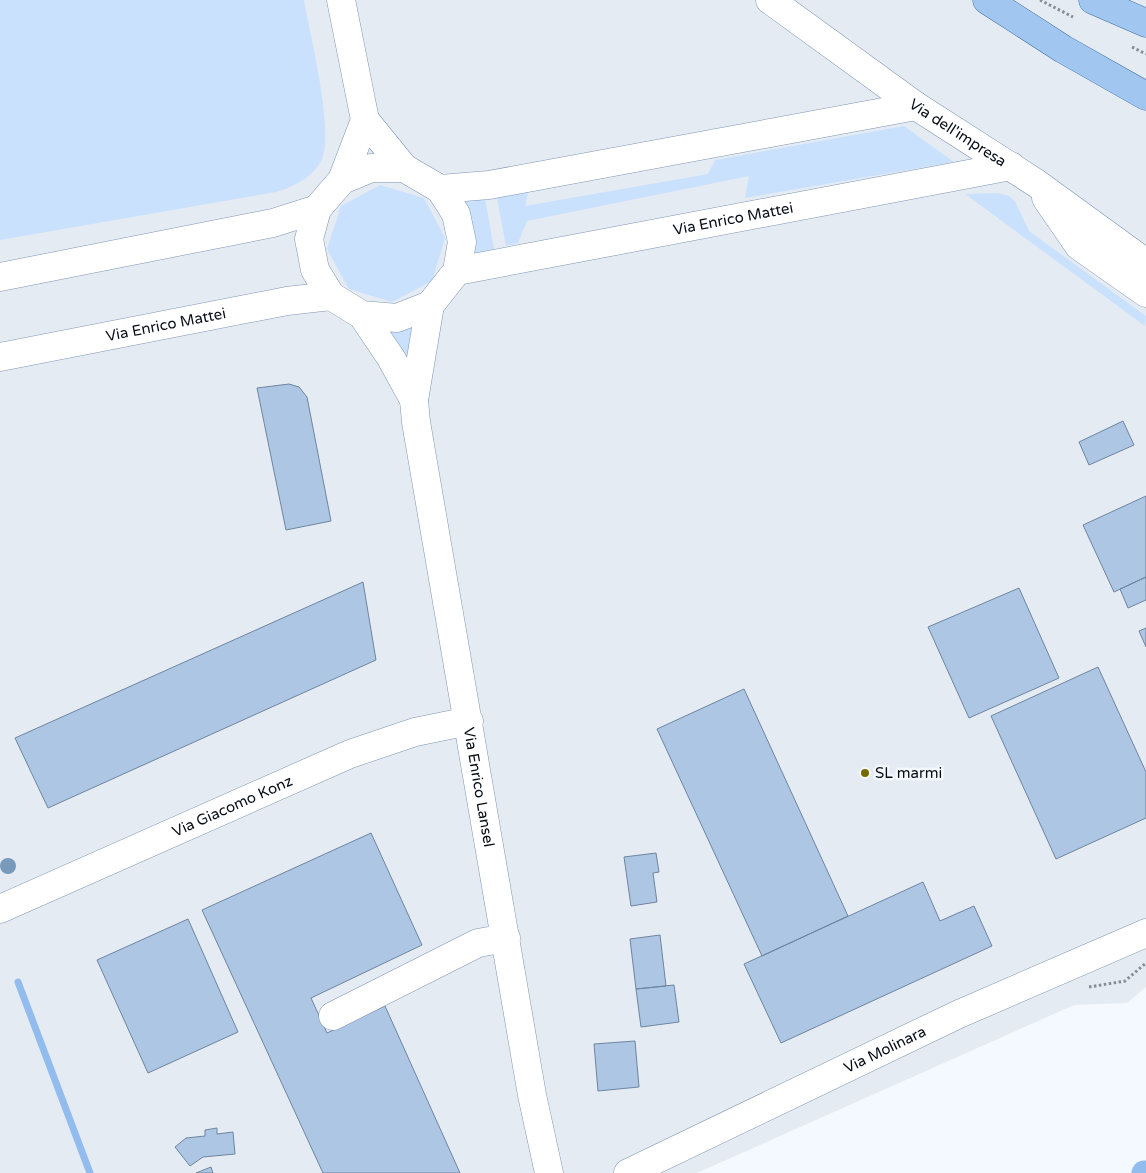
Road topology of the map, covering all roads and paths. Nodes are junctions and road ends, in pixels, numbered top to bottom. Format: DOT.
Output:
graph roads {
  1 [pos="341,0"];
  2 [pos="770,0"];
  3 [pos="987,0"];
  4 [pos="1093,0"];
  5 [pos="1146,23"];
  6 [pos="1146,96"];
  7 [pos="916,106"];
  8 [pos="365,120"];
  9 [pos="1011,166"];
  10 [pos="404,168"];
  11 [pos="342,180"];
  12 [pos="1036,183"];
  13 [pos="440,189"];
  14 [pos="317,209"];
  15 [pos="1146,263"];
  16 [pos="457,271"];
  17 [pos="0,277"];
  18 [pos="1146,293"];
  19 [pos="331,296"];
  20 [pos="430,305"];
  21 [pos="362,315"];
  22 [pos="0,357"];
  23 [pos="414,400"];
  24 [pos="469,720"];
  25 [pos="0,909"];
  26 [pos="1146,933"];
  27 [pos="506,938"];
  28 [pos="333,1016"];
  29 [pos="550,1173"];
  30 [pos="628,1173"];
  1 -- 8 [label="street"];
  2 -- 7 [label="street, Via dell'impresa"];
  3 -- 6 [label="main road"];
  4 -- 5 [label="main road"];
  7 -- 9 [label="street, Via dell'impresa"];
  7 -- 13 [label="street"];
  8 -- 10 [label="street"];
  8 -- 11 [label="street"];
  9 -- 12 [label="street, Via dell'impresa"];
  9 -- 16 [label="street, Via Enrico Mattei"];
  10 -- 11 [label="street"];
  10 -- 13 [label="street"];
  11 -- 14 [label="street"];
  12 -- 15 [label="street, Via dell'impresa"];
  12 -- 18 [label="street"];
  13 -- 16 [label="street"];
  14 -- 17 [label="street"];
  14 -- 19 [label="street"];
  16 -- 20 [label="street"];
  19 -- 21 [label="street"];
  19 -- 22 [label="street, Via Enrico Mattei"];
  20 -- 21 [label="street"];
  20 -- 23 [label="street, Via Enrico Lansel"];
  21 -- 23 [label="street, Via Enrico Lansel"];
  23 -- 24 [label="street, Via Enrico Lansel"];
  24 -- 25 [label="street, Via Giacomo Konz"];
  24 -- 27 [label="street, Via Enrico Lansel"];
  26 -- 30 [label="street, Via Molinara"];
  27 -- 28 [label="street"];
  27 -- 29 [label="street, Via Enrico Lansel"];
}
